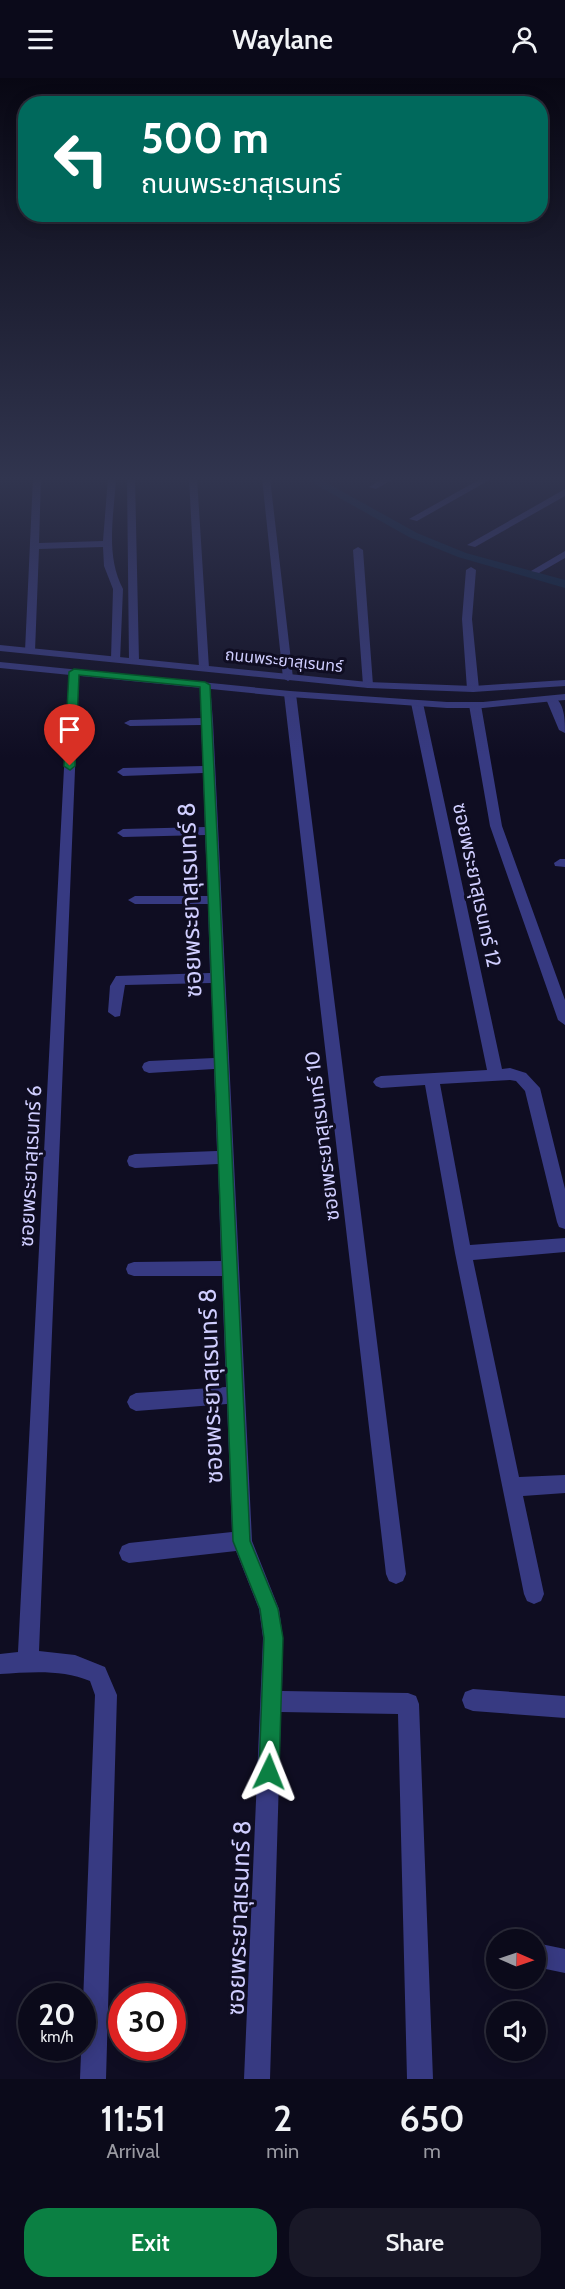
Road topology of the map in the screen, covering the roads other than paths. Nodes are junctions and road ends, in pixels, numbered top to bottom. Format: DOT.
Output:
graph roads {
  1 [pos="35,571"];
  2 [pos="111,571"];
  3 [pos="133,571"];
  4 [pos="199,571"];
  5 [pos="276,571"];
  6 [pos="360,571"];
  7 [pos="471,571"];
  8 [pos="0,648"];
  9 [pos="30,651"];
  10 [pos="116,659"];
  11 [pos="134,661"];
  12 [pos="0,665"];
  13 [pos="74,672"];
  14 [pos="205,676"];
  15 [pos="565,682"];
  16 [pos="368,685"];
  17 [pos="289,686"];
  18 [pos="473,689"];
  19 [pos="565,697"];
  20 [pos="552,699"];
  21 [pos="417,703"];
  22 [pos="475,705"];
  23 [pos="207,721"];
  24 [pos="130,723"];
  25 [pos="565,730"];
  26 [pos="208,769"];
  27 [pos="123,772"];
  28 [pos="211,831"];
  29 [pos="123,832"];
  30 [pos="135,900"];
  31 [pos="214,900"];
  32 [pos="218,978"];
  33 [pos="115,1012"];
  34 [pos="565,1020"];
  35 [pos="221,1063"];
  36 [pos="149,1067"];
  37 [pos="496,1076"];
  38 [pos="431,1078"];
  39 [pos="381,1082"];
  40 [pos="225,1158"];
  41 [pos="135,1161"];
  42 [pos="565,1222"];
  43 [pos="565,1245"];
  44 [pos="463,1253"];
  45 [pos="230,1268"];
  46 [pos="134,1269"];
  47 [pos="236,1395"];
  48 [pos="136,1402"];
  49 [pos="565,1484"];
  50 [pos="512,1487"];
  51 [pos="242,1541"];
  52 [pos="129,1553"];
  53 [pos="396,1574"];
  54 [pos="534,1594"];
  55 [pos="28,1662"];
  56 [pos="0,1664"];
  57 [pos="473,1700"];
  58 [pos="271,1701"];
  59 [pos="565,1707"];
  60 [pos="546,1957"];
  61 [pos="565,1960"];
  62 [pos="93,2079"];
  63 [pos="257,2079"];
  64 [pos="420,2079"];
  1 -- 9 [label="street"];
  2 -- 10 [label="street"];
  3 -- 11 [label="street"];
  4 -- 14 [label="street, ซอยพระยาสุเรนทร์ 8"];
  5 -- 17 [label="street, ซอยพระยาสุเรนทร์ 10"];
  6 -- 16 [label="street"];
  7 -- 18 [label="street"];
  8 -- 9 [label="street, ถนนพระยาสุเรนทร์"];
  9 -- 10 [label="street, ถนนพระยาสุเรนทร์"];
  10 -- 11 [label="street, ถนนพระยาสุเรนทร์"];
  11 -- 14 [label="street, ถนนพระยาสุเรนทร์"];
  12 -- 13 [label="street, ถนนพระยาสุเรนทร์"];
  13 -- 14 [label="street, ถนนพระยาสุเรนทร์"];
  13 -- 55 [label="street, ซอยพระยาสุเรนทร์ 6"];
  14 -- 17 [label="street, ถนนพระยาสุเรนทร์"];
  14 -- 17 [label="street, ถนนพระยาสุเรนทร์"];
  14 -- 23 [label="street, ซอยพระยาสุเรนทร์ 8"];
  15 -- 18 [label="street, ถนนพระยาสุเรนทร์"];
  16 -- 17 [label="street, ถนนพระยาสุเรนทร์"];
  16 -- 18 [label="street, ถนนพระยาสุเรนทร์"];
  17 -- 21 [label="street, ถนนพระยาสุเรนทร์"];
  17 -- 53 [label="street, ซอยพระยาสุเรนทร์ 10"];
  19 -- 20 [label="street, ถนนพระยาสุเรนทร์"];
  20 -- 22 [label="street, ถนนพระยาสุเรนทร์"];
  20 -- 25 [label="street"];
  21 -- 22 [label="street, ถนนพระยาสุเรนทร์"];
  21 -- 37 [label="street, ซอยพระยาสุเรนทร์ 12"];
  22 -- 34 [label="street"];
  23 -- 24 [label="street"];
  23 -- 26 [label="street, ซอยพระยาสุเรนทร์ 8"];
  26 -- 27 [label="street"];
  26 -- 28 [label="street, ซอยพระยาสุเรนทร์ 8"];
  28 -- 29 [label="street"];
  28 -- 31 [label="street, ซอยพระยาสุเรนทร์ 8"];
  30 -- 31 [label="street"];
  31 -- 32 [label="street, ซอยพระยาสุเรนทร์ 8"];
  32 -- 33 [label="street"];
  32 -- 35 [label="street, ซอยพระยาสุเรนทร์ 8"];
  35 -- 36 [label="street"];
  35 -- 40 [label="street, ซอยพระยาสุเรนทร์ 8"];
  37 -- 38 [label="street"];
  37 -- 42 [label="street"];
  38 -- 39 [label="street"];
  38 -- 44 [label="street"];
  40 -- 41 [label="street"];
  40 -- 45 [label="street, ซอยพระยาสุเรนทร์ 8"];
  43 -- 44 [label="street"];
  44 -- 50 [label="street"];
  45 -- 46 [label="street"];
  45 -- 47 [label="street, ซอยพระยาสุเรนทร์ 8"];
  47 -- 48 [label="street"];
  47 -- 51 [label="street, ซอยพระยาสุเรนทร์ 8"];
  49 -- 50 [label="street"];
  50 -- 54 [label="street"];
  51 -- 52 [label="street"];
  51 -- 58 [label="street, ซอยพระยาสุเรนทร์ 8"];
  55 -- 56 [label="street"];
  55 -- 62 [label="street"];
  57 -- 59 [label="street"];
  58 -- 63 [label="street, ซอยพระยาสุเรนทร์ 8"];
  58 -- 64 [label="street"];
  60 -- 61 [label="street"];
}
